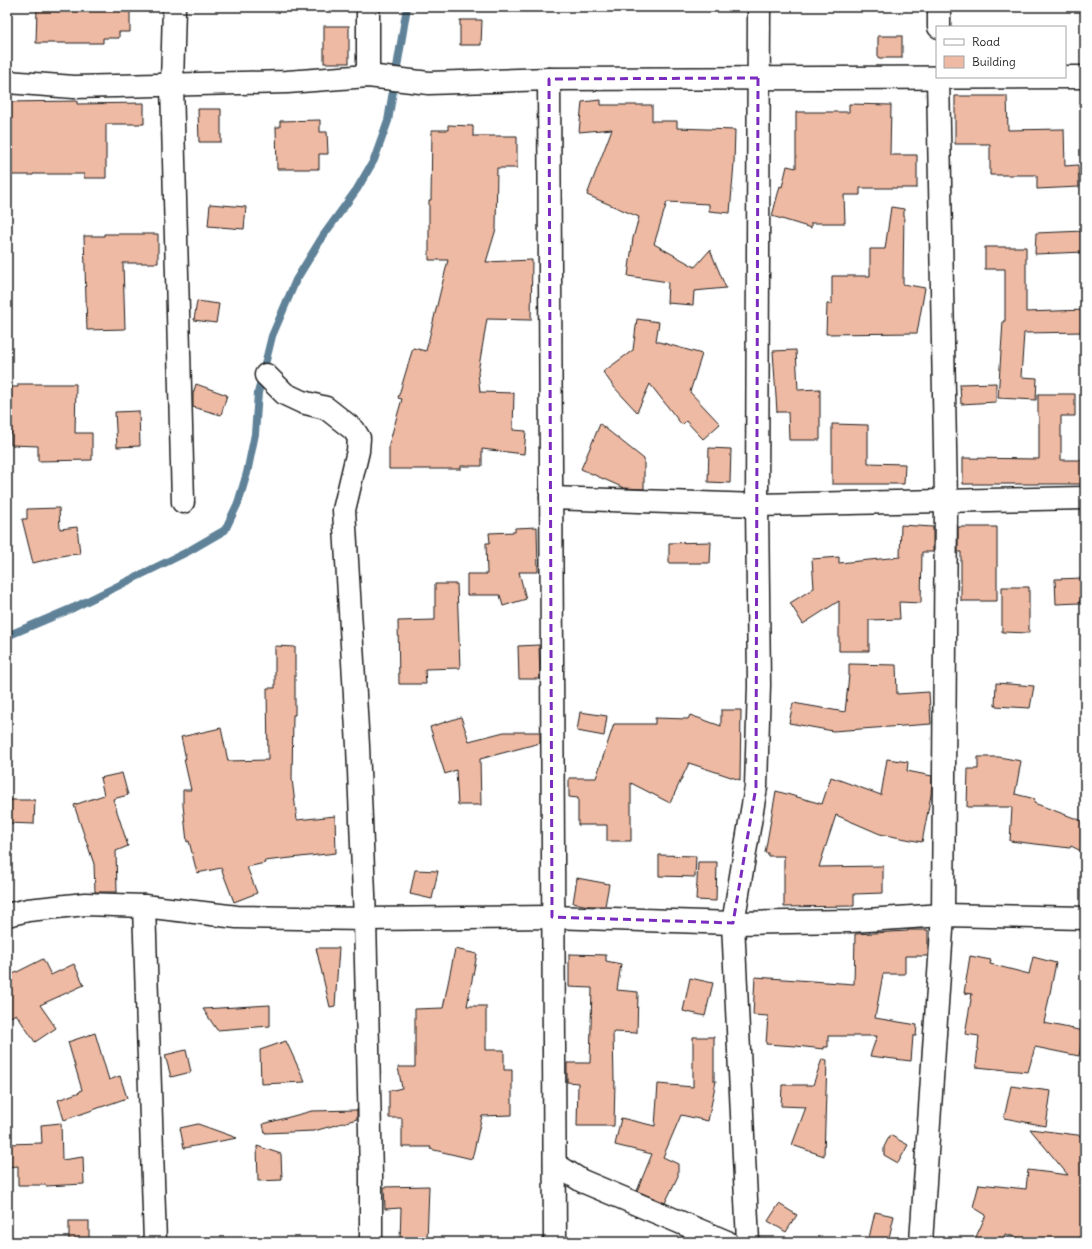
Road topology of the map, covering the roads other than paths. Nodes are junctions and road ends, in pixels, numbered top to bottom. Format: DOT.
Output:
graph roads {
  1 [pos="174,7"];
  2 [pos="368,7"];
  3 [pos="759,7"];
  4 [pos="939,7"];
  5 [pos="939,26"];
  6 [pos="368,76"];
  7 [pos="936,77"];
  8 [pos="1066,77"];
  9 [pos="1085,77"];
  10 [pos="758,78"];
  11 [pos="938,78"];
  12 [pos="549,79"];
  13 [pos="7,82"];
  14 [pos="172,85"];
  15 [pos="266,375"];
  16 [pos="551,498"];
  17 [pos="1085,498"];
  18 [pos="946,500"];
  19 [pos="183,502"];
  20 [pos="757,505"];
  21 [pos="144,906"];
  22 [pos="7,914"];
  23 [pos="943,915"];
  24 [pos="552,917"];
  25 [pos="1085,918"];
  26 [pos="364,919"];
  27 [pos="733,923"];
  28 [pos="555,1164"];
  29 [pos="155,1242"];
  30 [pos="371,1242"];
  31 [pos="555,1242"];
  32 [pos="727,1242"];
  33 [pos="748,1242"];
  34 [pos="921,1242"];
  1 -- 14 [label="street"];
  2 -- 6 [label="street"];
  3 -- 10 [label="street"];
  4 -- 5 [label="street"];
  6 -- 12 [label="street"];
  6 -- 14 [label="street"];
  7 -- 10 [label="street"];
  8 -- 9 [label="street"];
  10 -- 12 [label="street"];
  10 -- 20 [label="street"];
  11 -- 18 [label="street"];
  12 -- 16 [label="street"];
  13 -- 14 [label="street"];
  14 -- 19 [label="street"];
  15 -- 26 [label="street"];
  16 -- 20 [label="street"];
  16 -- 24 [label="street"];
  17 -- 18 [label="street"];
  18 -- 20 [label="street"];
  18 -- 23 [label="street"];
  20 -- 27 [label="street"];
  21 -- 22 [label="street"];
  21 -- 26 [label="street"];
  21 -- 29 [label="street"];
  23 -- 25 [label="street"];
  23 -- 27 [label="street"];
  23 -- 34 [label="street"];
  24 -- 26 [label="street"];
  24 -- 27 [label="street"];
  24 -- 28 [label="street"];
  26 -- 30 [label="street"];
  27 -- 33 [label="street"];
  28 -- 31 [label="street"];
  28 -- 32 [label="street"];
}
